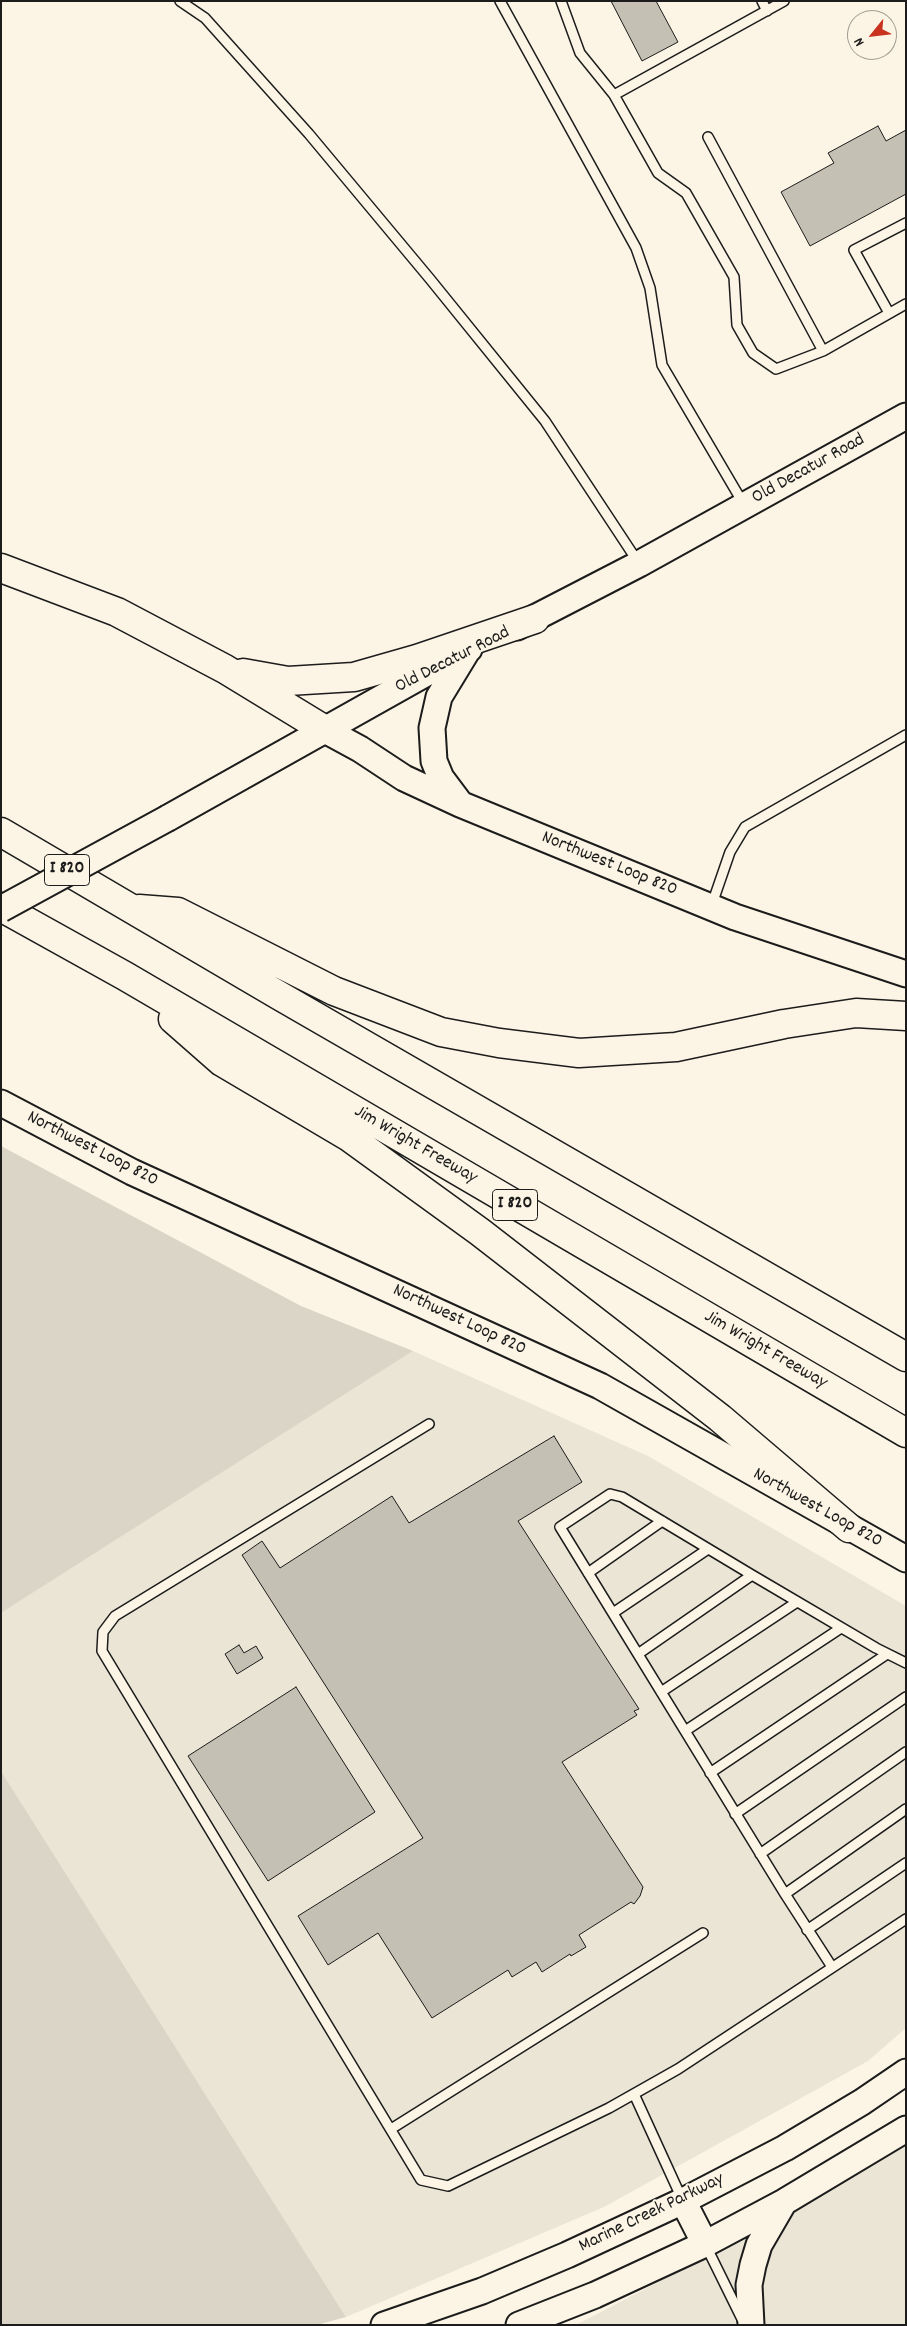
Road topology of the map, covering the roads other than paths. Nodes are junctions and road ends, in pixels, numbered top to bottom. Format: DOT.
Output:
graph roads {
  1 [pos="180,1"];
  2 [pos="500,1"];
  3 [pos="561,1"];
  4 [pos="762,1"];
  5 [pos="784,1"];
  6 [pos="767,11"];
  7 [pos="614,95"];
  8 [pos="708,137"];
  9 [pos="906,223"];
  10 [pos="906,304"];
  11 [pos="889,314"];
  12 [pos="823,351"];
  13 [pos="906,416"];
  14 [pos="744,506"];
  15 [pos="639,564"];
  16 [pos="1,568"];
  17 [pos="534,619"];
  18 [pos="468,650"];
  19 [pos="226,669"];
  20 [pos="325,730"];
  21 [pos="906,735"];
  22 [pos="460,804"];
  23 [pos="1,832"];
  24 [pos="711,907"];
  25 [pos="1,908"];
  26 [pos="133,909"];
  27 [pos="906,974"];
  28 [pos="125,976"];
  29 [pos="906,1016"];
  30 [pos="1,1103"];
  31 [pos="906,1357"];
  32 [pos="429,1424"];
  33 [pos="906,1433"];
  34 [pos="662,1521"];
  35 [pos="849,1528"];
  36 [pos="708,1549"];
  37 [pos="906,1559"];
  38 [pos="588,1572"];
  39 [pos="752,1576"];
  40 [pos="797,1602"];
  41 [pos="613,1613"];
  42 [pos="841,1628"];
  43 [pos="638,1654"];
  44 [pos="887,1654"];
  45 [pos="906,1663"];
  46 [pos="661,1692"];
  47 [pos="906,1697"];
  48 [pos="685,1731"];
  49 [pos="906,1752"];
  50 [pos="710,1773"];
  51 [pos="906,1809"];
  52 [pos="735,1814"];
  53 [pos="760,1854"];
  54 [pos="906,1863"];
  55 [pos="785,1894"];
  56 [pos="906,1919"];
  57 [pos="807,1930"];
  58 [pos="703,1933"];
  59 [pos="832,1967"];
  60 [pos="906,2072"];
  61 [pos="634,2094"];
  62 [pos="391,2129"];
  63 [pos="906,2129"];
  64 [pos="683,2201"];
  65 [pos="784,2202"];
  66 [pos="704,2244"];
  67 [pos="384,2325"];
  68 [pos="519,2325"];
  69 [pos="745,2325"];
  70 [pos="752,2325"];
  1 -- 15 [label="lane"];
  2 -- 14 [label="lane"];
  3 -- 7 [label="lane"];
  4 -- 6 [label="lane"];
  5 -- 6 [label="lane"];
  6 -- 7 [label="lane"];
  7 -- 12 [label="lane"];
  8 -- 12 [label="lane"];
  9 -- 11 [label="lane"];
  10 -- 11 [label="lane"];
  11 -- 12 [label="lane"];
  13 -- 14 [label="main road, Old Decatur Road"];
  14 -- 15 [label="main road, Old Decatur Road"];
  15 -- 17 [label="main road, Old Decatur Road"];
  16 -- 19 [label="highway"];
  17 -- 18 [label="main road, Old Decatur Road"];
  17 -- 19 [label="highway"];
  18 -- 20 [label="main road, Old Decatur Road"];
  18 -- 22 [label="main road"];
  19 -- 20 [label="highway"];
  20 -- 22 [label="main road, Northwest Loop 820"];
  20 -- 25 [label="main road, Old Decatur Road, bridge"];
  21 -- 24 [label="lane"];
  22 -- 24 [label="main road, Northwest Loop 820"];
  23 -- 26 [label="highway, I 820"];
  24 -- 27 [label="main road, Northwest Loop 820"];
  25 -- 28 [label="highway, Jim Wright Freeway / I 820"];
  26 -- 29 [label="highway"];
  26 -- 31 [label="highway, I 820"];
  28 -- 33 [label="highway, Jim Wright Freeway / I 820"];
  28 -- 35 [label="highway"];
  30 -- 35 [label="main road, Northwest Loop 820"];
  32 -- 62 [label="lane"];
  34 -- 36 [label="lane"];
  34 -- 38 [label="lane"];
  34 -- 38 [label="lane"];
  35 -- 37 [label="main road, Northwest Loop 820"];
  36 -- 39 [label="lane"];
  36 -- 41 [label="lane"];
  38 -- 41 [label="lane"];
  39 -- 40 [label="lane"];
  39 -- 43 [label="lane"];
  40 -- 42 [label="lane"];
  40 -- 46 [label="lane"];
  41 -- 43 [label="lane"];
  42 -- 44 [label="lane"];
  42 -- 48 [label="lane"];
  43 -- 46 [label="lane"];
  44 -- 45 [label="lane"];
  44 -- 50 [label="lane"];
  46 -- 48 [label="lane"];
  47 -- 52 [label="lane"];
  48 -- 50 [label="lane"];
  49 -- 53 [label="lane"];
  50 -- 52 [label="lane"];
  51 -- 55 [label="lane"];
  52 -- 53 [label="lane"];
  53 -- 55 [label="lane"];
  54 -- 57 [label="lane"];
  55 -- 57 [label="lane"];
  56 -- 59 [label="lane"];
  57 -- 59 [label="lane"];
  58 -- 62 [label="lane"];
  59 -- 61 [label="lane"];
  60 -- 64 [label="main road, Marine Creek Parkway"];
  61 -- 62 [label="lane"];
  61 -- 64 [label="lane"];
  63 -- 65 [label="main road"];
  64 -- 66 [label="main road"];
  64 -- 67 [label="main road, Marine Creek Parkway"];
  65 -- 66 [label="main road"];
  65 -- 70 [label="main road"];
  66 -- 68 [label="main road"];
  66 -- 69 [label="lane"];
}
